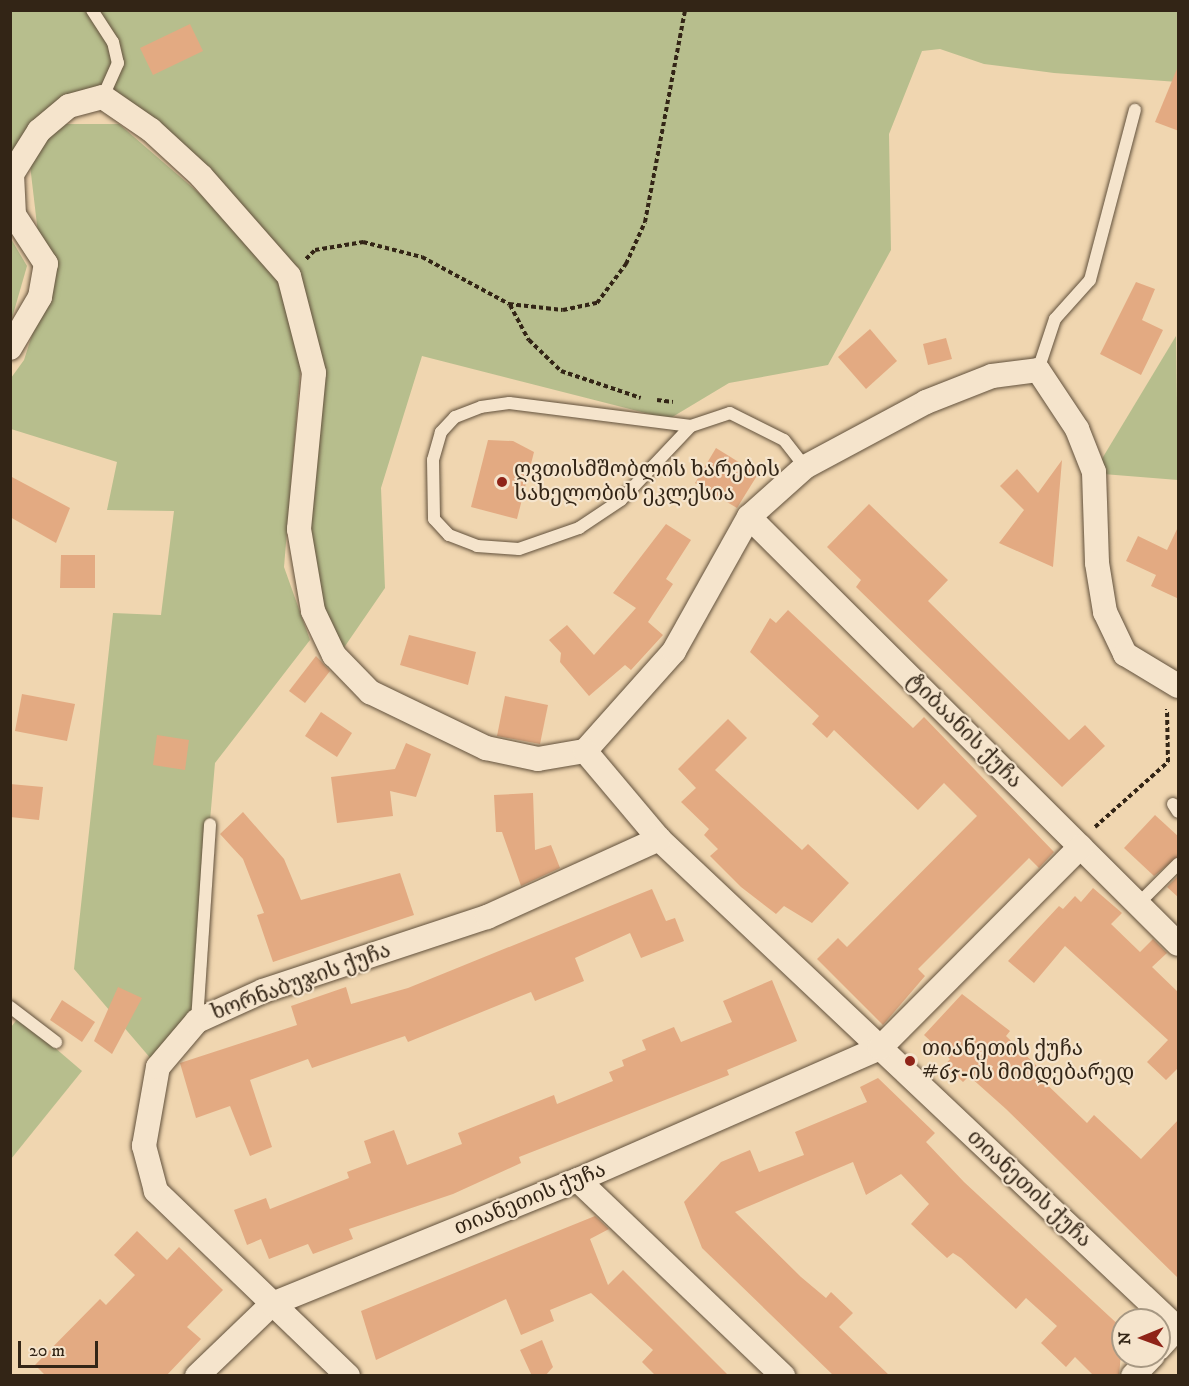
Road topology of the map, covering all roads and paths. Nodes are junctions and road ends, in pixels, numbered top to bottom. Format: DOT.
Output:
graph roads {
  1 [pos="92,10"];
  2 [pos="685,10"];
  3 [pos="103,97"];
  4 [pos="1135,110"];
  5 [pos="289,276"];
  6 [pos="510,304"];
  7 [pos="10,348"];
  8 [pos="1038,370"];
  9 [pos="710,417"];
  10 [pos="691,426"];
  11 [pos="806,466"];
  12 [pos="749,517"];
  13 [pos="1174,685"];
  14 [pos="585,751"];
  15 [pos="210,824"];
  16 [pos="659,839"];
  17 [pos="1078,845"];
  18 [pos="1179,864"];
  19 [pos="1138,904"];
  20 [pos="1179,944"];
  21 [pos="10,1007"];
  22 [pos="196,1020"];
  23 [pos="56,1042"];
  24 [pos="880,1048"];
  25 [pos="578,1180"];
  26 [pos="272,1304"];
  27 [pos="1178,1328"];
  28 [pos="197,1376"];
  29 [pos="348,1376"];
  30 [pos="783,1376"];
  1 -- 3 [label="lane"];
  2 -- 6 [label="path"];
  3 -- 5 [label="street"];
  3 -- 7 [label="street"];
  4 -- 8 [label="lane"];
  5 -- 6 [label="path"];
  5 -- 14 [label="street"];
  6 -- 9 [label="path"];
  8 -- 11 [label="street"];
  8 -- 13 [label="street"];
  9 -- 10 [label="lane"];
  9 -- 11 [label="lane"];
  10 -- 10 [label="lane"];
  11 -- 12 [label="street"];
  12 -- 14 [label="street"];
  12 -- 17 [label="street, ტიბაანის ქუჩა"];
  13 -- 17 [label="path"];
  14 -- 16 [label="street, თიანეთის ქუჩა"];
  15 -- 22 [label="lane"];
  16 -- 22 [label="street, ხორნაბუჯის ქუჩა"];
  16 -- 24 [label="street, თიანეთის ქუჩა"];
  17 -- 19 [label="street, ტიბაანის ქუჩა"];
  17 -- 24 [label="street, თიანეთის ქუჩა"];
  18 -- 19 [label="lane"];
  19 -- 20 [label="street, ტიბაანის ქუჩა"];
  21 -- 23 [label="lane"];
  22 -- 26 [label="street, ხორნაბუჯის ქუჩა"];
  24 -- 25 [label="street, თიანეთის ქუჩა"];
  24 -- 27 [label="street, თიანეთის ქუჩა"];
  25 -- 26 [label="street, თიანეთის ქუჩა"];
  25 -- 30 [label="street"];
  26 -- 28 [label="street, თიანეთის ქუჩა"];
  26 -- 29 [label="street, ხორნაბუჯის ქუჩა"];
}
